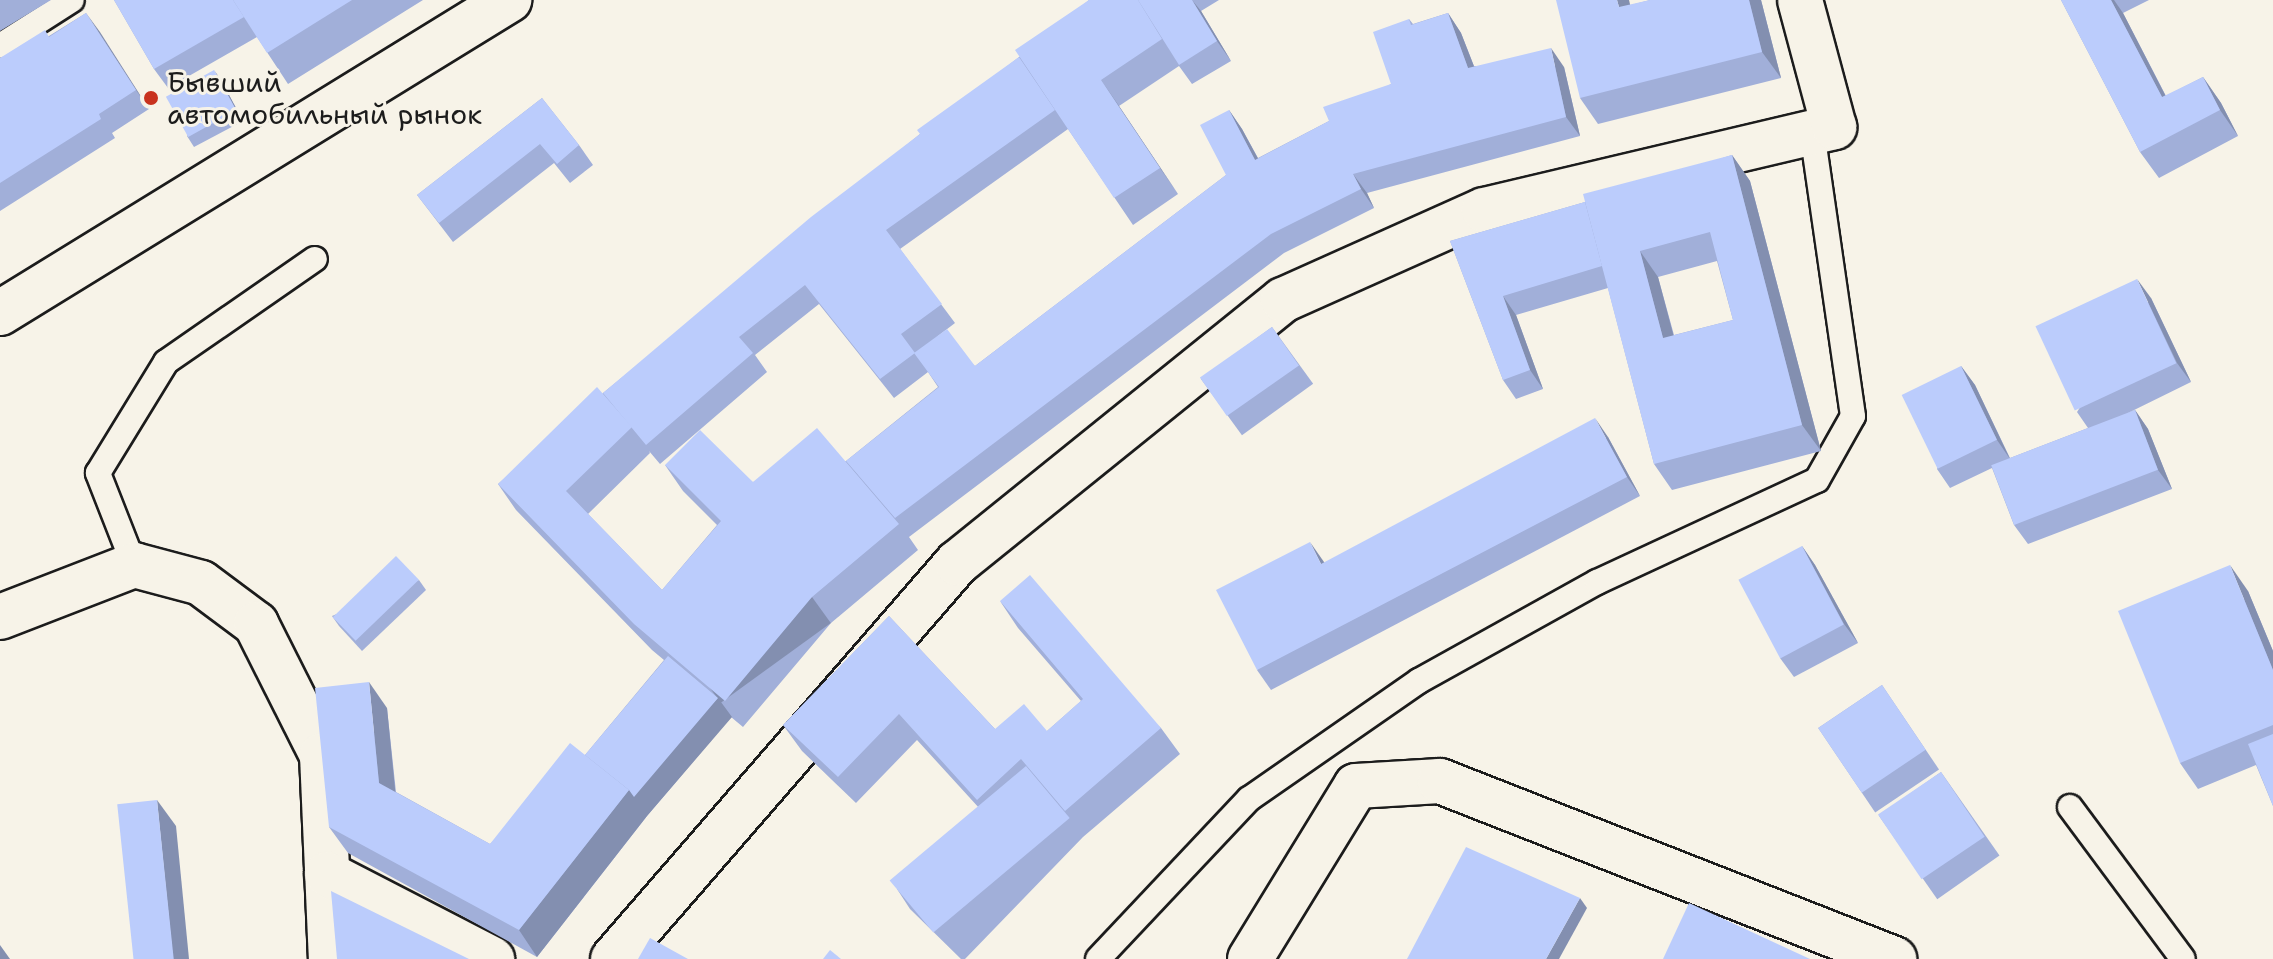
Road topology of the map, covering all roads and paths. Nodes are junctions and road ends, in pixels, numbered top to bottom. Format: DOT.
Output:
graph roads {
  1 [pos="72,0"];
  2 [pos="509,0"];
  3 [pos="1800,0"];
  4 [pos="0,46"];
  5 [pos="1812,132"];
  6 [pos="315,259"];
  7 [pos="0,313"];
  8 [pos="134,565"];
  9 [pos="0,617"];
  10 [pos="2070,807"];
  11 [pos="327,874"];
  12 [pos="331,959"];
  13 [pos="492,959"];
  14 [pos="613,959"];
  15 [pos="1098,959"];
  16 [pos="1250,959"];
  17 [pos="1894,959"];
  18 [pos="2183,959"];
  1 -- 4 [label="lane"];
  2 -- 7 [label="street"];
  3 -- 5 [label="street"];
  5 -- 14 [label="street"];
  5 -- 15 [label="lane"];
  6 -- 8 [label="lane"];
  8 -- 9 [label="street"];
  8 -- 11 [label="street"];
  10 -- 18 [label="lane"];
  11 -- 12 [label="street"];
  11 -- 13 [label="street"];
  16 -- 17 [label="street"];
}
